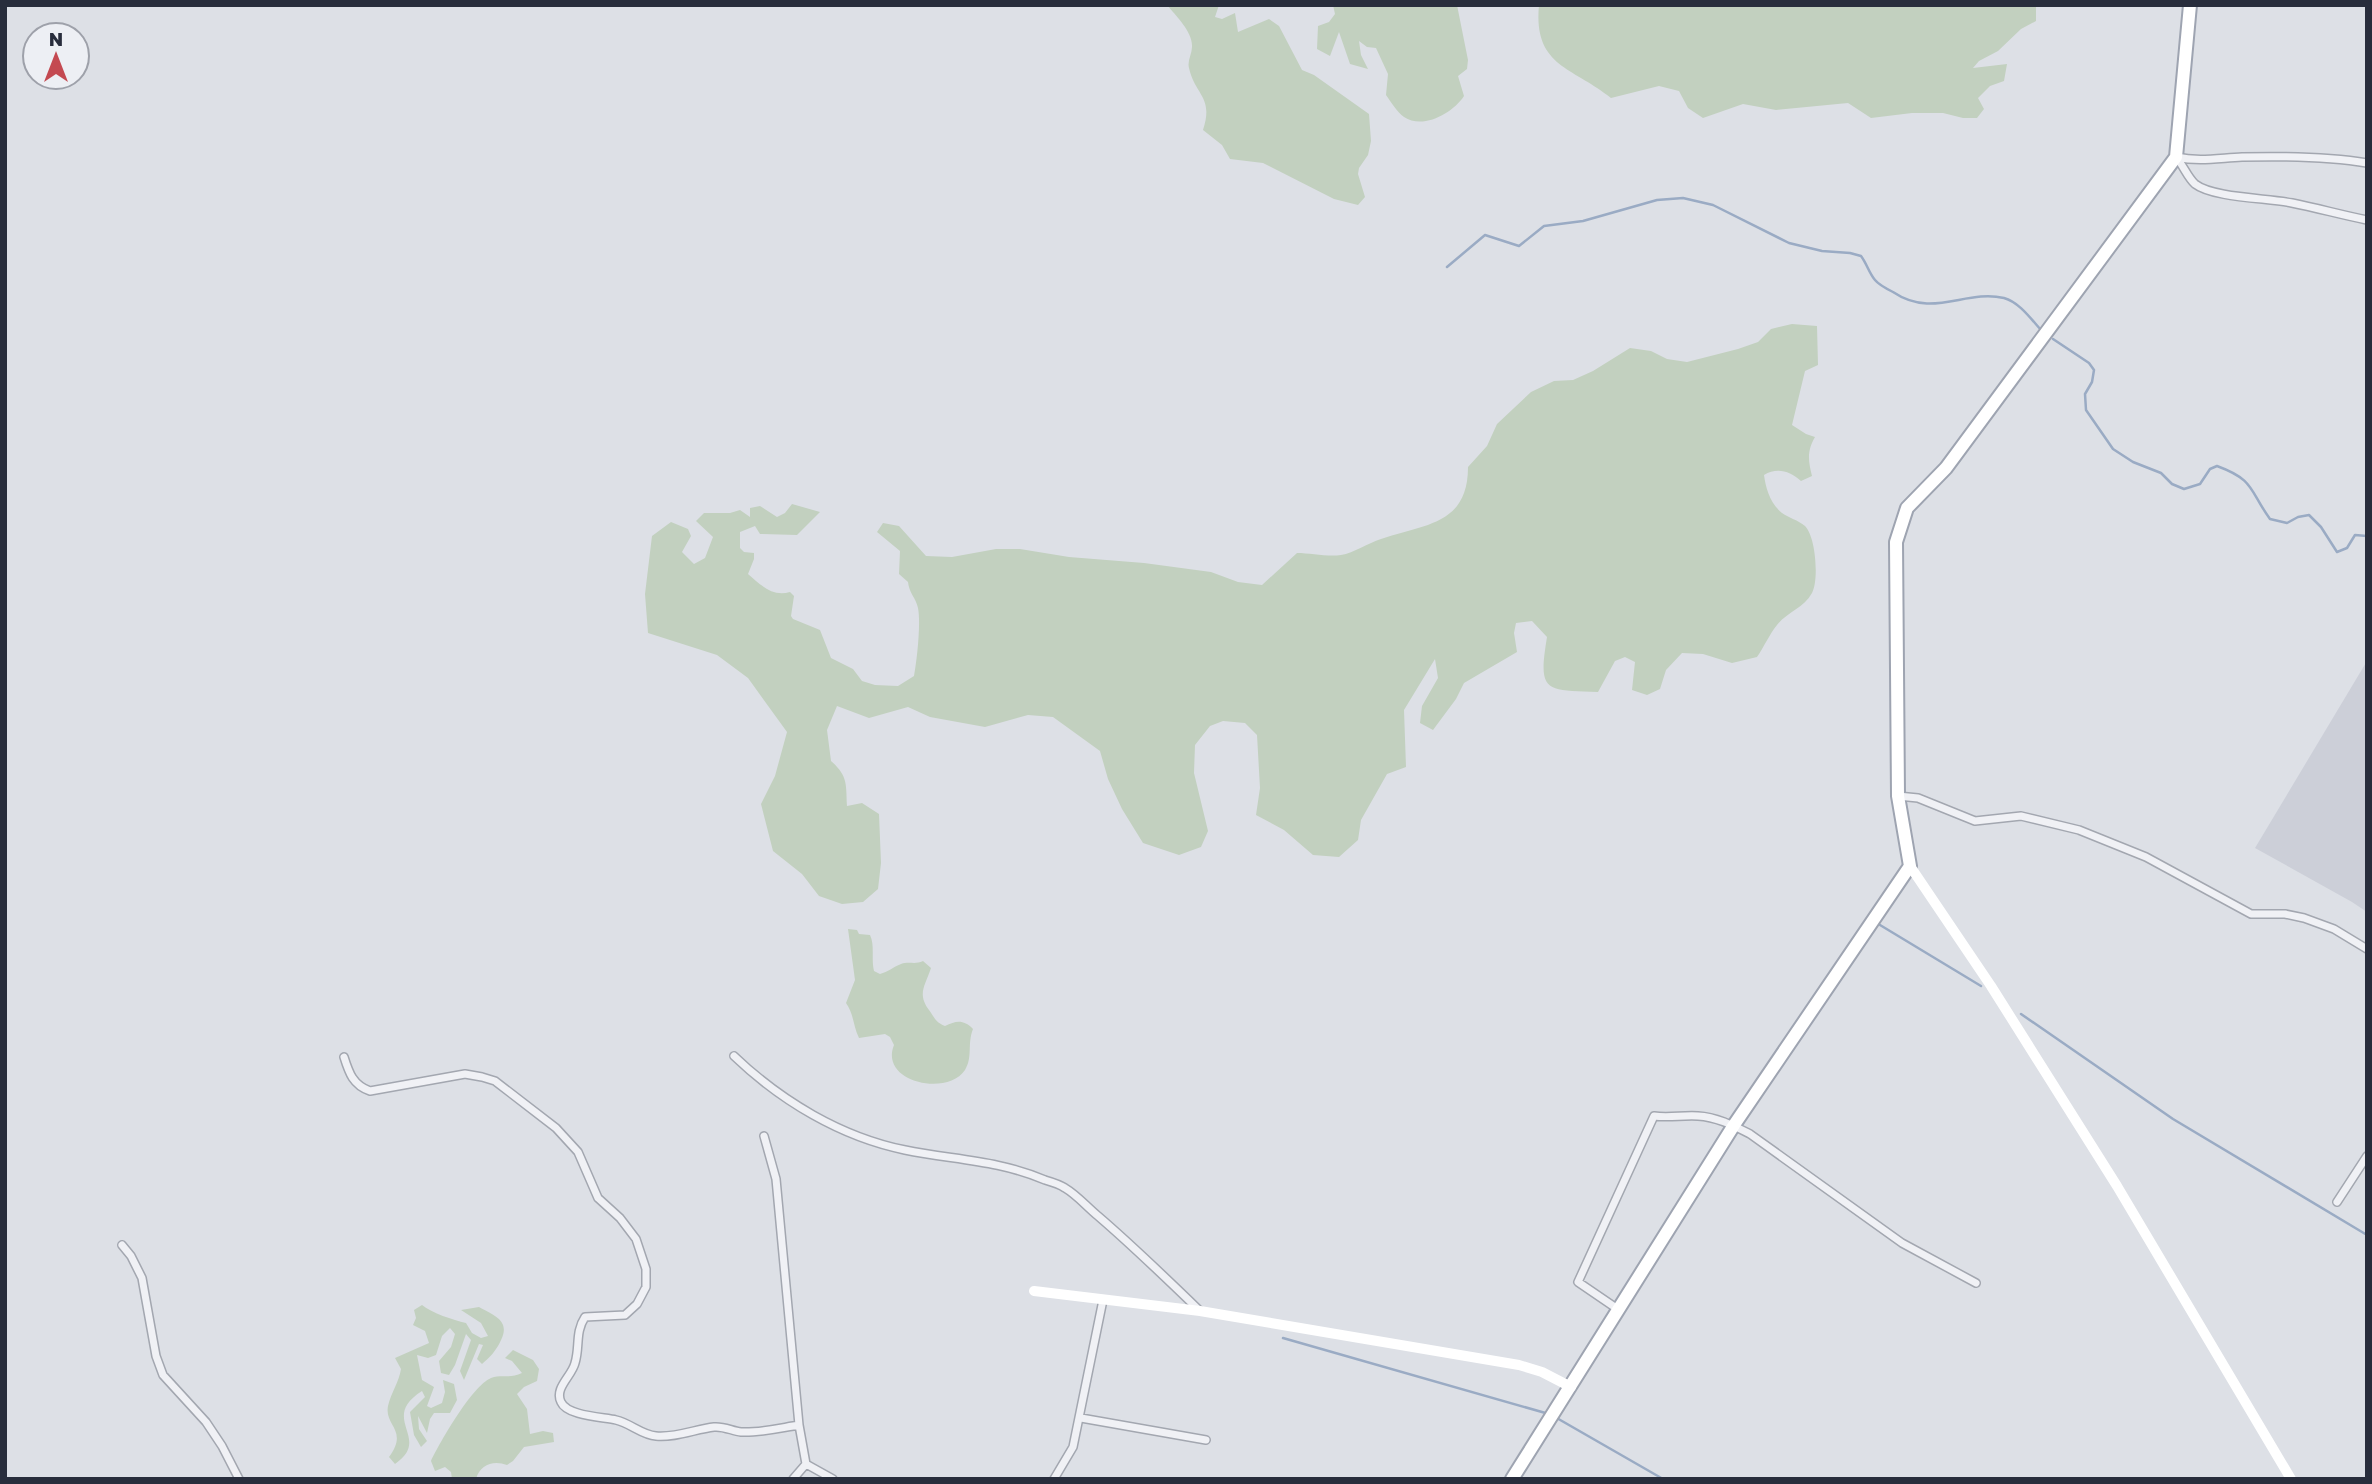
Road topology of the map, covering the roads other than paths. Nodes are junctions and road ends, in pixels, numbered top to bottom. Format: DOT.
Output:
graph roads {
  1 [pos="2190,5"];
  2 [pos="2176,158"];
  3 [pos="2367,163"];
  4 [pos="2367,219"];
  5 [pos="1898,796"];
  6 [pos="1910,866"];
  7 [pos="2367,949"];
  8 [pos="734,1056"];
  9 [pos="344,1057"];
  10 [pos="1734,1125"];
  11 [pos="764,1136"];
  12 [pos="2367,1156"];
  13 [pos="2337,1202"];
  14 [pos="122,1245"];
  15 [pos="1976,1283"];
  16 [pos="1034,1291"];
  17 [pos="1103,1300"];
  18 [pos="1619,1310"];
  19 [pos="1200,1311"];
  20 [pos="1571,1387"];
  21 [pos="1081,1418"];
  22 [pos="799,1425"];
  23 [pos="1206,1440"];
  24 [pos="806,1464"];
  25 [pos="239,1479"];
  26 [pos="793,1479"];
  27 [pos="833,1479"];
  28 [pos="1054,1479"];
  29 [pos="1512,1479"];
  30 [pos="2291,1479"];
  1 -- 2 [label="main road"];
  2 -- 3 [label="street"];
  2 -- 4 [label="street"];
  2 -- 5 [label="main road"];
  5 -- 6 [label="main road"];
  5 -- 7 [label="street"];
  6 -- 10 [label="main road"];
  6 -- 30 [label="main road"];
  8 -- 19 [label="street"];
  9 -- 22 [label="street"];
  10 -- 15 [label="street"];
  10 -- 18 [label="main road"];
  10 -- 18 [label="street"];
  11 -- 22 [label="street"];
  12 -- 13 [label="street"];
  14 -- 25 [label="street"];
  16 -- 17 [label="main road"];
  17 -- 19 [label="main road"];
  17 -- 21 [label="street"];
  18 -- 20 [label="main road"];
  19 -- 20 [label="main road"];
  20 -- 29 [label="main road"];
  21 -- 23 [label="street"];
  21 -- 28 [label="street"];
  22 -- 24 [label="street"];
  24 -- 26 [label="street"];
  24 -- 27 [label="street"];
}
